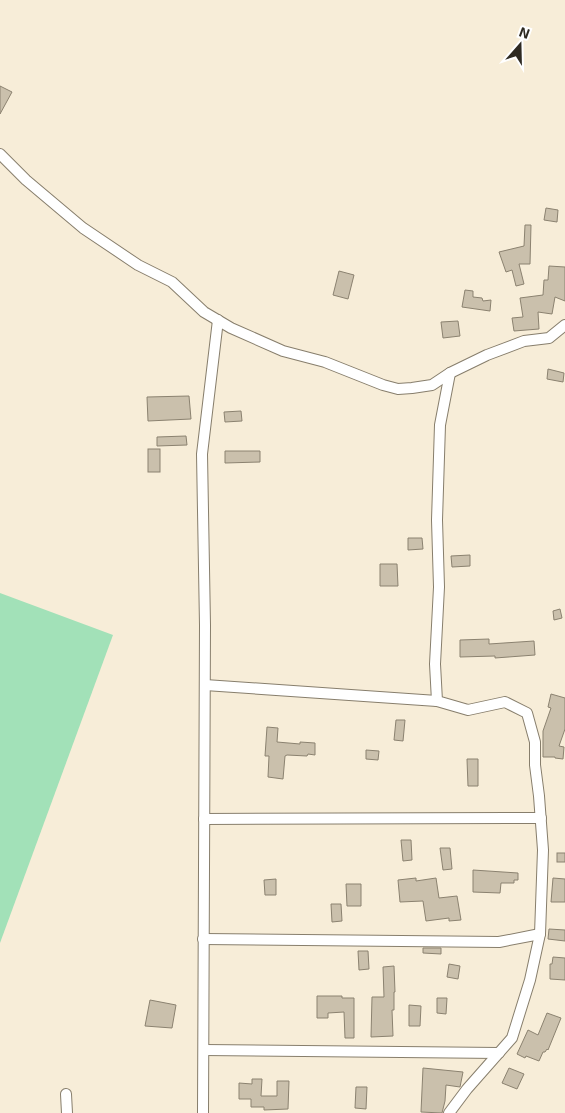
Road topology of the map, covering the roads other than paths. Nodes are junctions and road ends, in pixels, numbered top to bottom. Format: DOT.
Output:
graph roads {
  1 [pos="0,154"];
  2 [pos="218,320"];
  3 [pos="565,325"];
  4 [pos="450,373"];
  5 [pos="205,685"];
  6 [pos="437,701"];
  7 [pos="541,818"];
  8 [pos="204,819"];
  9 [pos="540,934"];
  10 [pos="203,939"];
  11 [pos="204,1050"];
  12 [pos="500,1053"];
  13 [pos="66,1094"];
  14 [pos="67,1113"];
  15 [pos="203,1113"];
  16 [pos="449,1113"];
  1 -- 2 [label="street"];
  2 -- 4 [label="street"];
  2 -- 5 [label="street"];
  3 -- 4 [label="street"];
  4 -- 6 [label="street"];
  5 -- 6 [label="street"];
  5 -- 8 [label="street"];
  6 -- 7 [label="street"];
  7 -- 8 [label="street"];
  7 -- 9 [label="street"];
  8 -- 10 [label="street"];
  9 -- 10 [label="street"];
  9 -- 12 [label="street"];
  10 -- 11 [label="street"];
  11 -- 12 [label="street"];
  11 -- 15 [label="street"];
  12 -- 16 [label="street"];
  13 -- 14 [label="street"];
}
